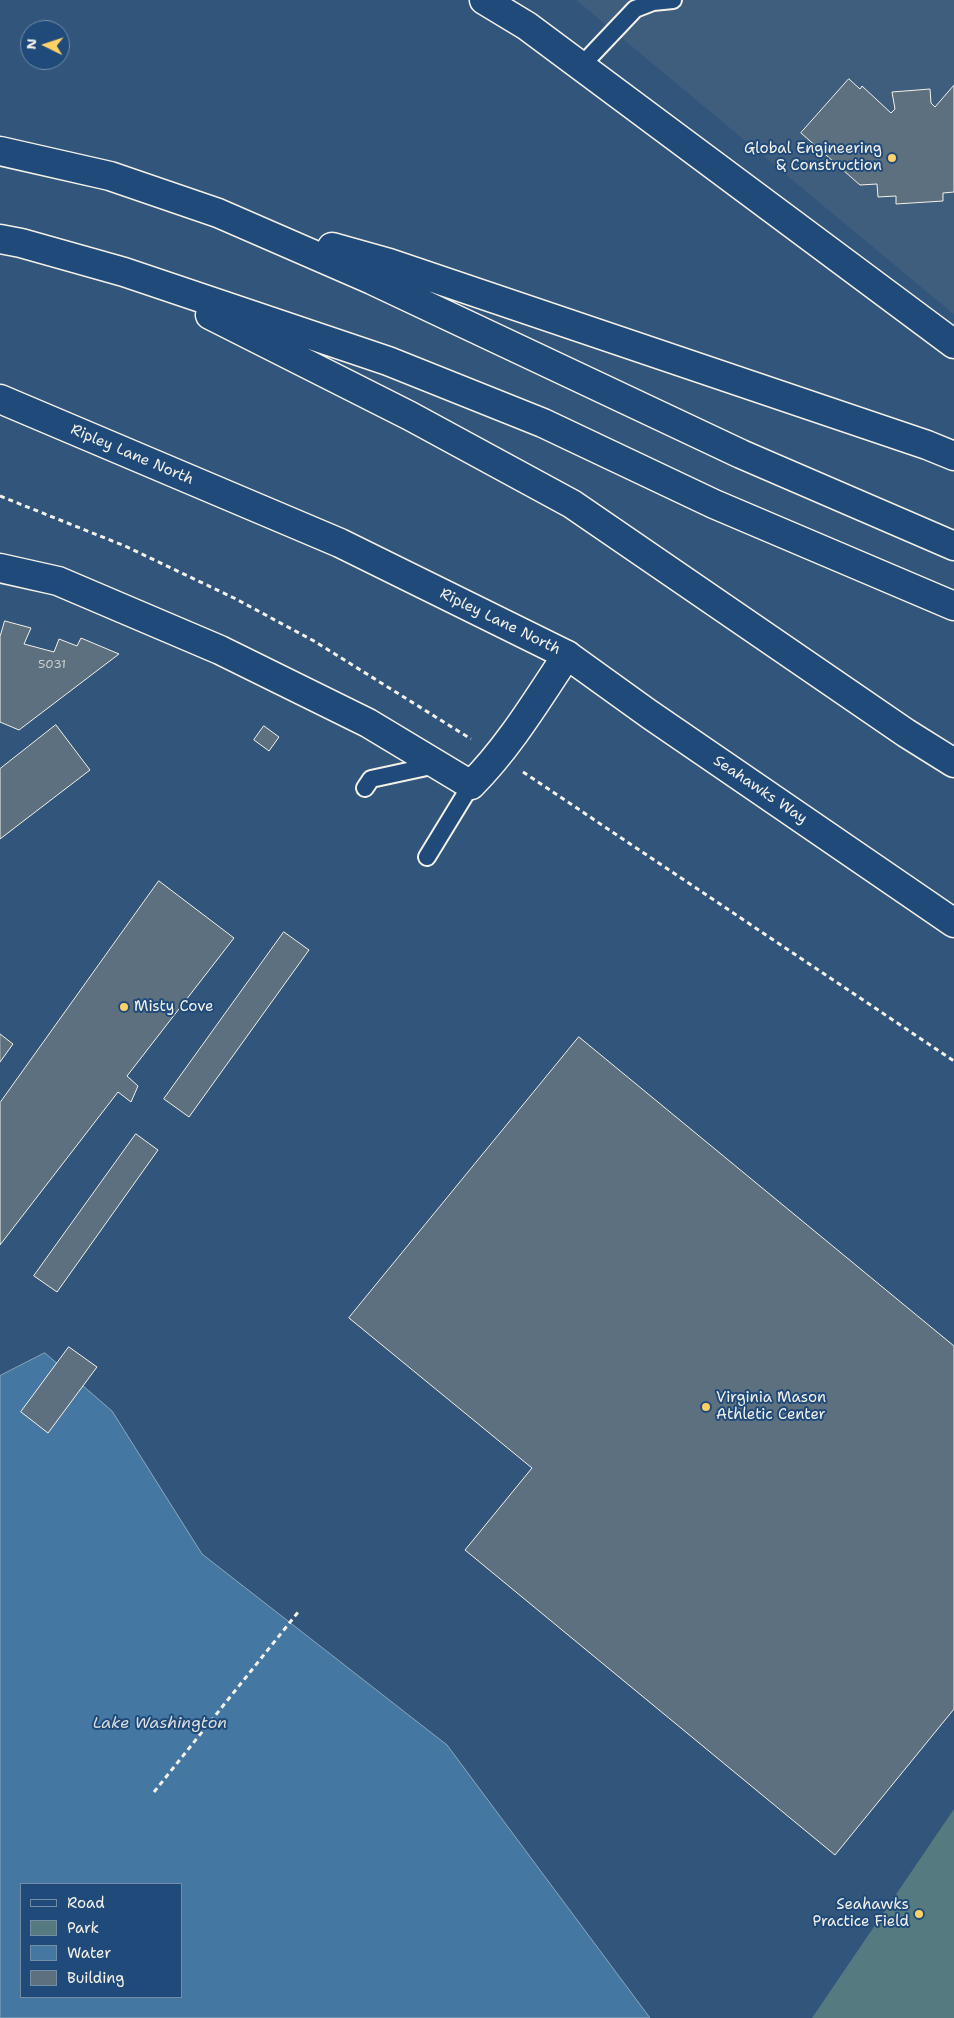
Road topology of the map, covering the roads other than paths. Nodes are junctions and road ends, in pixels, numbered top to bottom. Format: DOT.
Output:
graph roads {
  1 [pos="484,0"];
  2 [pos="672,0"];
  3 [pos="581,66"];
  4 [pos="0,151"];
  5 [pos="218,213"];
  6 [pos="0,239"];
  7 [pos="124,272"];
  8 [pos="954,344"];
  9 [pos="0,400"];
  10 [pos="954,456"];
  11 [pos="954,546"];
  12 [pos="0,568"];
  13 [pos="954,606"];
  14 [pos="568,655"];
  15 [pos="954,763"];
  16 [pos="436,764"];
  17 [pos="470,785"];
  18 [pos="365,788"];
  19 [pos="427,857"];
  20 [pos="954,923"];
  1 -- 3 [label="main road"];
  2 -- 3 [label="lane"];
  3 -- 8 [label="main road"];
  4 -- 5 [label="main road"];
  5 -- 10 [label="main road"];
  5 -- 11 [label="main road"];
  6 -- 7 [label="main road"];
  7 -- 13 [label="main road"];
  7 -- 15 [label="main road"];
  9 -- 14 [label="main road, Ripley Lane North"];
  12 -- 16 [label="main road"];
  14 -- 17 [label="main road, Ripley Lane North"];
  14 -- 20 [label="main road, Seahawks Way"];
  16 -- 17 [label="main road"];
  16 -- 18 [label="lane"];
  17 -- 19 [label="lane"];
}
